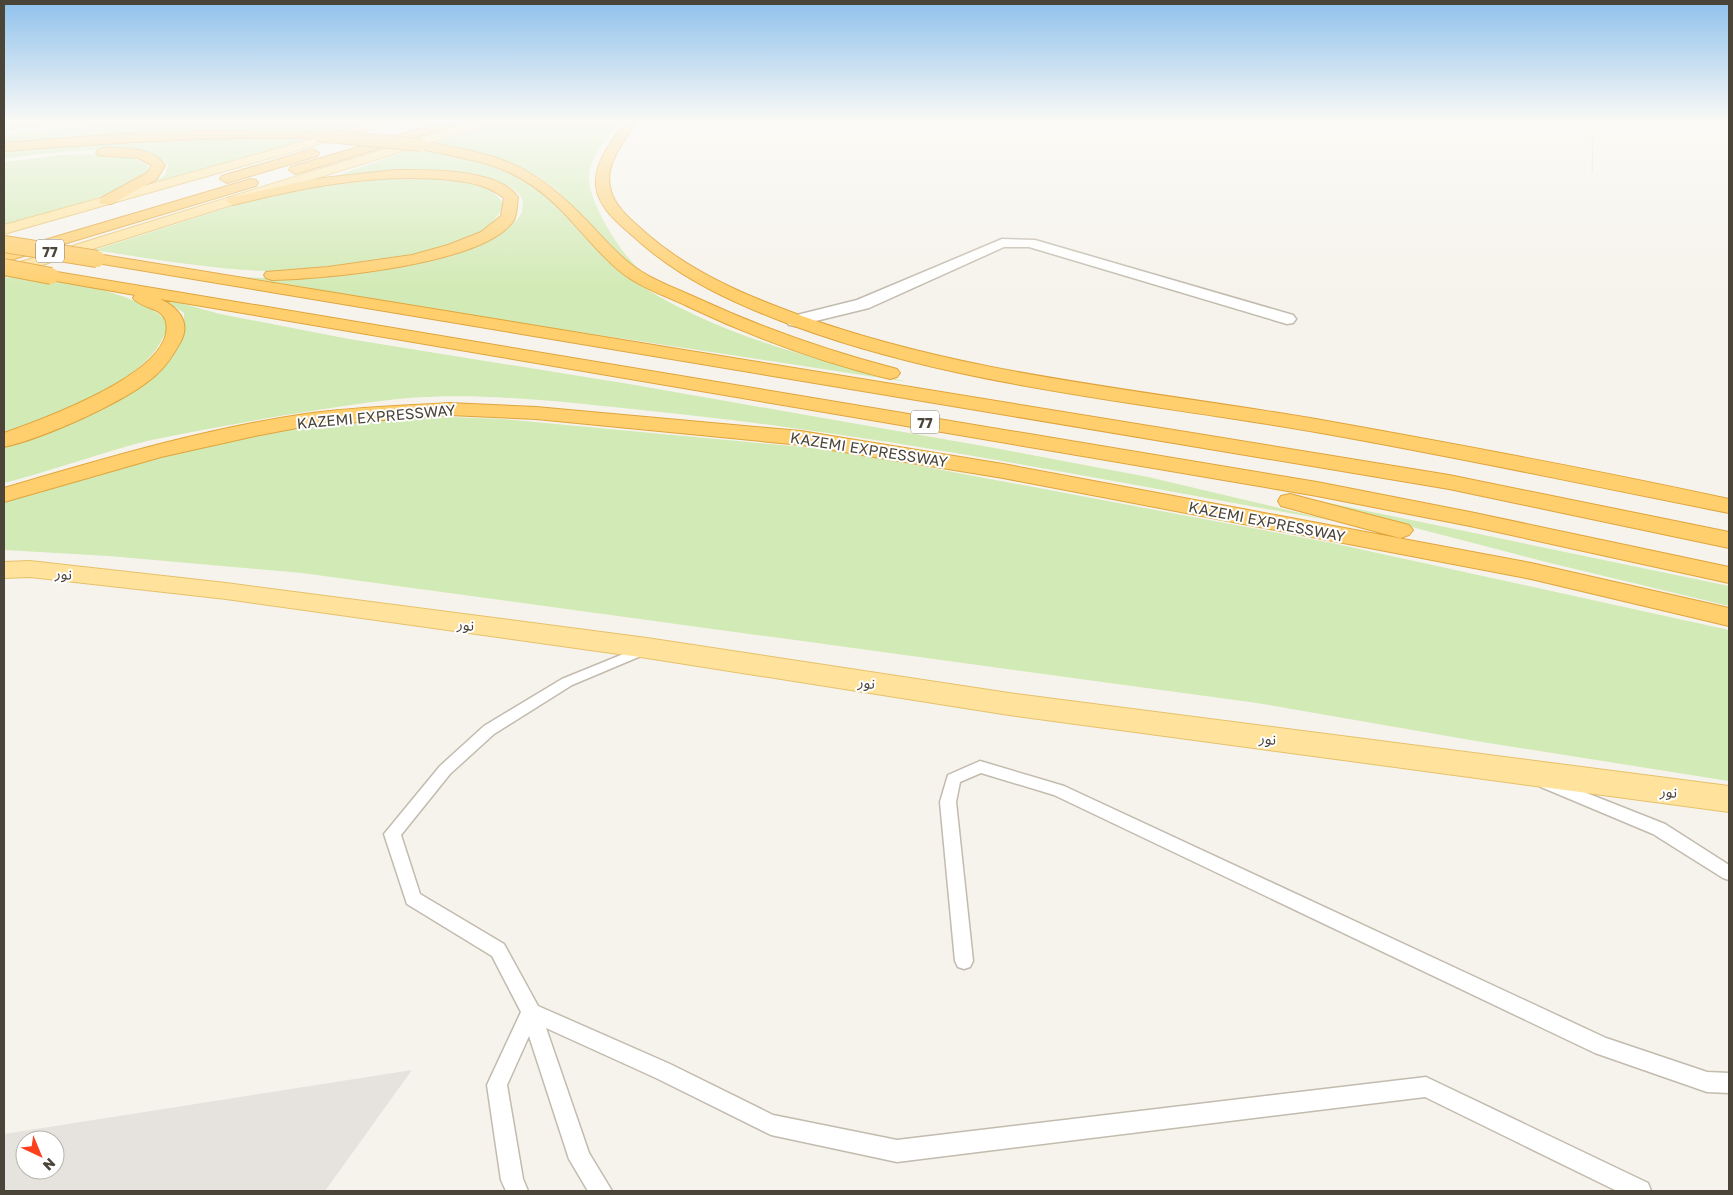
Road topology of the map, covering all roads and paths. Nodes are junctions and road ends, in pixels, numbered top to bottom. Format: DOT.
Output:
graph roads {
  1 [pos="147,179"];
  2 [pos="185,179"];
  3 [pos="227,179"];
  4 [pos="265,179"];
  5 [pos="304,179"];
  6 [pos="328,179"];
  7 [pos="467,179"];
  8 [pos="532,179"];
  9 [pos="603,179"];
  10 [pos="106,201"];
  11 [pos="233,201"];
  12 [pos="614,211"];
  13 [pos="4,230"];
  14 [pos="4,244"];
  15 [pos="4,257"];
  16 [pos="4,267"];
  17 [pos="168,270"];
  18 [pos="4,272"];
  19 [pos="117,288"];
  20 [pos="688,300"];
  21 [pos="1287,319"];
  22 [pos="795,321"];
  23 [pos="1157,433"];
  24 [pos="4,440"];
  25 [pos="1127,456"];
  26 [pos="1448,482"];
  27 [pos="4,495"];
  28 [pos="1729,506"];
  29 [pos="1729,540"];
  30 [pos="4,570"];
  31 [pos="1531,571"];
  32 [pos="1729,575"];
  33 [pos="1729,617"];
  34 [pos="646,648"];
  35 [pos="1518,772"];
  36 [pos="1729,799"];
  37 [pos="1729,873"];
  38 [pos="964,962"];
  39 [pos="531,1012"];
  40 [pos="1729,1083"];
  41 [pos="517,1191"];
  42 [pos="601,1191"];
  43 [pos="1640,1191"];
  1 -- 10 [label="highway"];
  2 -- 10 [label="main road"];
  3 -- 14 [label="highway"];
  4 -- 15 [label="highway"];
  5 -- 11 [label="main road"];
  6 -- 11 [label="highway"];
  7 -- 17 [label="highway"];
  8 -- 20 [label="highway, bridge"];
  9 -- 12 [label="highway"];
  10 -- 13 [label="main road"];
  11 -- 18 [label="main road"];
  12 -- 20 [label="highway"];
  12 -- 22 [label="highway"];
  14 -- 17 [label="highway, 77, bridge"];
  16 -- 19 [label="highway, 77, bridge"];
  17 -- 23 [label="highway, 77"];
  19 -- 24 [label="highway"];
  19 -- 25 [label="highway, 77"];
  20 -- 23 [label="highway"];
  21 -- 22 [label="street"];
  22 -- 28 [label="highway"];
  23 -- 26 [label="highway, 77"];
  25 -- 31 [label="highway"];
  25 -- 32 [label="highway, 77"];
  26 -- 28 [label="highway"];
  26 -- 29 [label="highway, 77"];
  27 -- 31 [label="highway, KAZEMI EXPRESSWAY"];
  30 -- 34 [label="main road, نور"];
  31 -- 33 [label="highway, KAZEMI EXPRESSWAY"];
  34 -- 35 [label="main road, نور"];
  34 -- 39 [label="lane"];
  35 -- 36 [label="main road, نور"];
  35 -- 37 [label="lane"];
  38 -- 40 [label="lane"];
  39 -- 41 [label="lane"];
  39 -- 42 [label="lane"];
  39 -- 43 [label="lane"];
}
